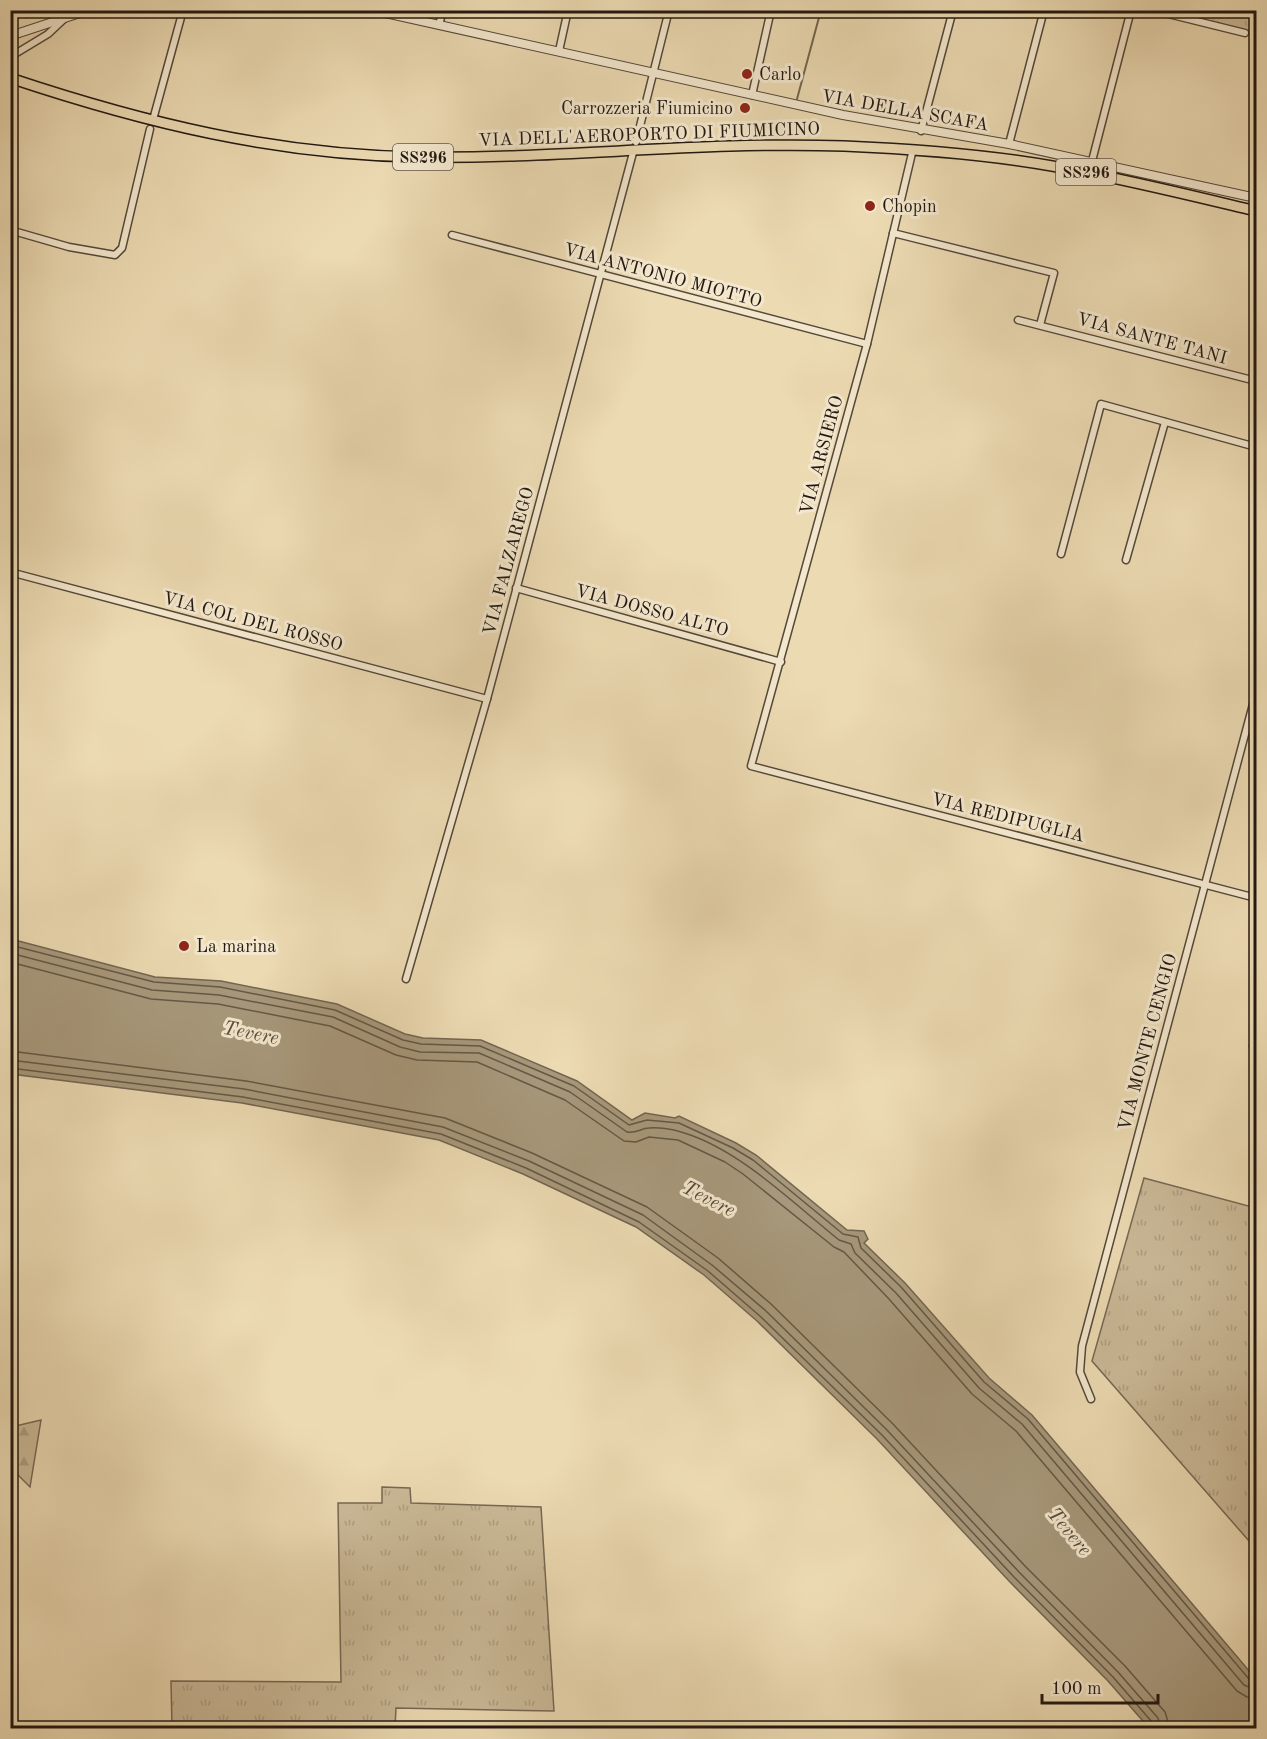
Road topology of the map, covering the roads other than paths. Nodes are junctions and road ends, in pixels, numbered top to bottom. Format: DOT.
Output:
graph roads {
  1 [pos="89,10"];
  2 [pos="183,10"];
  3 [pos="372,10"];
  4 [pos="443,10"];
  5 [pos="568,10"];
  6 [pos="669,10"];
  7 [pos="771,10"];
  8 [pos="953,10"];
  9 [pos="1044,10"];
  10 [pos="1131,10"];
  11 [pos="1152,10"];
  12 [pos="64,19"];
  13 [pos="440,25"];
  14 [pos="1245,33"];
  15 [pos="10,36"];
  16 [pos="559,51"];
  17 [pos="10,57"];
  18 [pos="652,74"];
  19 [pos="10,78"];
  20 [pos="752,95"];
  21 [pos="154,116"];
  22 [pos="150,129"];
  23 [pos="921,131"];
  24 [pos="1009,144"];
  25 [pos="635,146"];
  26 [pos="913,149"];
  27 [pos="1092,161"];
  28 [pos="1257,198"];
  29 [pos="1257,211"];
  30 [pos="10,230"];
  31 [pos="893,233"];
  32 [pos="452,235"];
  33 [pos="603,275"];
  34 [pos="1018,320"];
  35 [pos="1040,325"];
  36 [pos="867,344"];
  37 [pos="1257,381"];
  38 [pos="1165,422"];
  39 [pos="1257,447"];
  40 [pos="1061,554"];
  41 [pos="1126,560"];
  42 [pos="10,572"];
  43 [pos="516,588"];
  44 [pos="781,662"];
  45 [pos="1257,693"];
  46 [pos="487,699"];
  47 [pos="751,766"];
  48 [pos="1205,883"];
  49 [pos="1257,898"];
  50 [pos="406,979"];
  51 [pos="1257,1033"];
  52 [pos="1253,1046"];
  53 [pos="1091,1399"];
  1 -- 12 [label="street"];
  2 -- 21 [label="street"];
  3 -- 13 [label="street, VIA DELLA SCAFA"];
  4 -- 13 [label="street"];
  5 -- 16 [label="street"];
  6 -- 18 [label="street, VIA FALZAREGO"];
  7 -- 20 [label="street"];
  8 -- 23 [label="street"];
  9 -- 24 [label="street"];
  10 -- 27 [label="street"];
  11 -- 14 [label="street"];
  12 -- 15 [label="street"];
  12 -- 17 [label="street"];
  13 -- 16 [label="street, VIA DELLA SCAFA"];
  16 -- 18 [label="street, VIA DELLA SCAFA"];
  18 -- 20 [label="street, VIA DELLA SCAFA"];
  18 -- 25 [label="street, VIA FALZAREGO"];
  19 -- 25 [label="main road, VIA DELL'AEROPORTO DI FIUMICINO / SS296"];
  20 -- 23 [label="street, VIA DELLA SCAFA"];
  22 -- 30 [label="street"];
  23 -- 24 [label="street, VIA DELLA SCAFA"];
  24 -- 27 [label="street, VIA DELLA SCAFA"];
  25 -- 26 [label="main road, VIA DELL'AEROPORTO DI FIUMICINO / SS296"];
  25 -- 33 [label="street, VIA FALZAREGO"];
  26 -- 29 [label="main road, VIA DELL'AEROPORTO DI FIUMICINO / SS296"];
  26 -- 31 [label="street, VIA ARSIERO"];
  27 -- 28 [label="street, VIA DELLA SCAFA"];
  31 -- 35 [label="street"];
  31 -- 36 [label="street, VIA ARSIERO"];
  32 -- 33 [label="street, VIA ANTONIO MIOTTO"];
  33 -- 36 [label="street, VIA ANTONIO MIOTTO"];
  33 -- 43 [label="street, VIA FALZAREGO"];
  34 -- 35 [label="street, VIA SANTE TANI"];
  35 -- 37 [label="street, VIA SANTE TANI"];
  36 -- 44 [label="street, VIA ARSIERO"];
  38 -- 39 [label="street"];
  38 -- 40 [label="street"];
  38 -- 41 [label="street"];
  42 -- 46 [label="street, VIA COL DEL ROSSO"];
  43 -- 44 [label="street, VIA DOSSO ALTO"];
  43 -- 46 [label="street, VIA FALZAREGO"];
  44 -- 47 [label="street, VIA ARSIERO"];
  45 -- 48 [label="street, VIA MONTE CENGIO"];
  46 -- 50 [label="street, VIA FALZAREGO"];
  47 -- 48 [label="street, VIA REDIPUGLIA"];
  48 -- 49 [label="street, VIA REDIPUGLIA"];
  48 -- 53 [label="street, VIA MONTE CENGIO"];
  51 -- 52 [label="street"];
}
